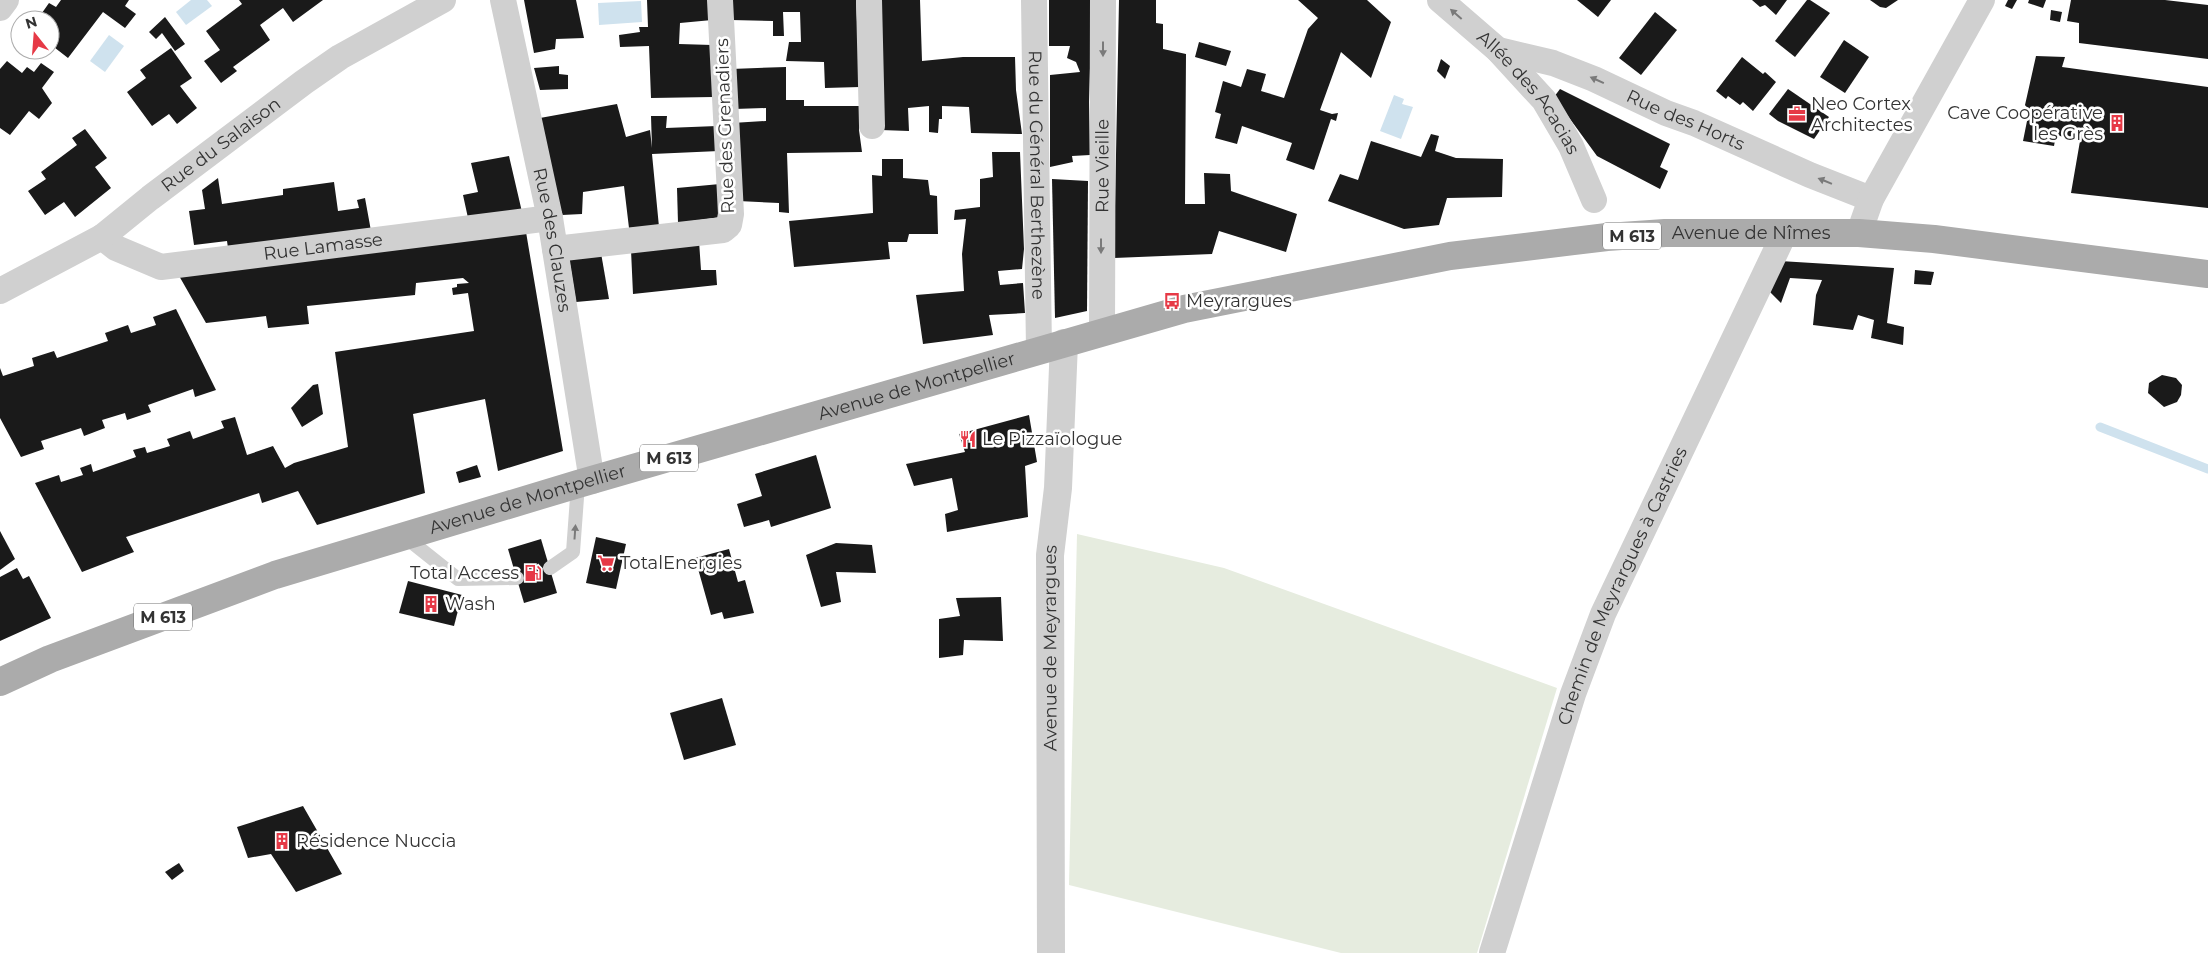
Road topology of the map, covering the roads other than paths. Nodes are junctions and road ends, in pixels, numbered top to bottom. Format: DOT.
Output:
graph roads {
  1 [pos="6,0"];
  2 [pos="443,0"];
  3 [pos="502,0"];
  4 [pos="720,0"];
  5 [pos="870,0"];
  6 [pos="1034,0"];
  7 [pos="1103,0"];
  8 [pos="1440,0"];
  9 [pos="1982,0"];
  10 [pos="0,8"];
  11 [pos="1498,50"];
  12 [pos="872,126"];
  13 [pos="1871,199"];
  14 [pos="1594,200"];
  15 [pos="550,218"];
  16 [pos="1785,232"];
  17 [pos="1859,233"];
  18 [pos="102,237"];
  19 [pos="555,249"];
  20 [pos="2208,274"];
  21 [pos="0,290"];
  22 [pos="1102,332"];
  23 [pos="1052,346"];
  24 [pos="585,482"];
  25 [pos="404,536"];
  26 [pos="550,568"];
  27 [pos="517,578"];
  28 [pos="0,682"];
  29 [pos="1051,953"];
  30 [pos="1492,953"];
  1 -- 10 [label="street"];
  2 -- 18 [label="street, Rue du Salaison"];
  3 -- 15 [label="street, Rue des Clauzes"];
  4 -- 19 [label="street, Rue des Grenadiers"];
  5 -- 12 [label="street"];
  6 -- 23 [label="street, Rue du Général Berthezène"];
  7 -- 22 [label="street, Rue Vieille, one-way"];
  11 -- 8 [label="street, Allée des Acacias, one-way"];
  9 -- 13 [label="street"];
  13 -- 11 [label="street, Rue des Horts, one-way"];
  11 -- 14 [label="street, Allée des Acacias"];
  13 -- 17 [label="street"];
  15 -- 18 [label="street, Rue Lamasse"];
  15 -- 19 [label="street, Rue des Clauzes"];
  16 -- 17 [label="main road, Avenue de Nîmes / M 613"];
  16 -- 22 [label="main road, Avenue de Nîmes / M 613"];
  16 -- 30 [label="street, Chemin de Meyrargues à Castries"];
  17 -- 20 [label="main road, Avenue de Nîmes / M 613"];
  18 -- 21 [label="street, Rue du Salaison"];
  19 -- 24 [label="street, Rue des Clauzes"];
  22 -- 23 [label="main road, Avenue de Nîmes / M 613"];
  23 -- 24 [label="main road, Avenue de Montpellier / M 613"];
  23 -- 29 [label="street, Avenue de Meyrargues"];
  24 -- 25 [label="main road, Avenue de Montpellier / M 613"];
  26 -- 24 [label="lane, one-way"];
  25 -- 27 [label="lane"];
  25 -- 28 [label="main road, Avenue de Montpellier / M 613"];
}
